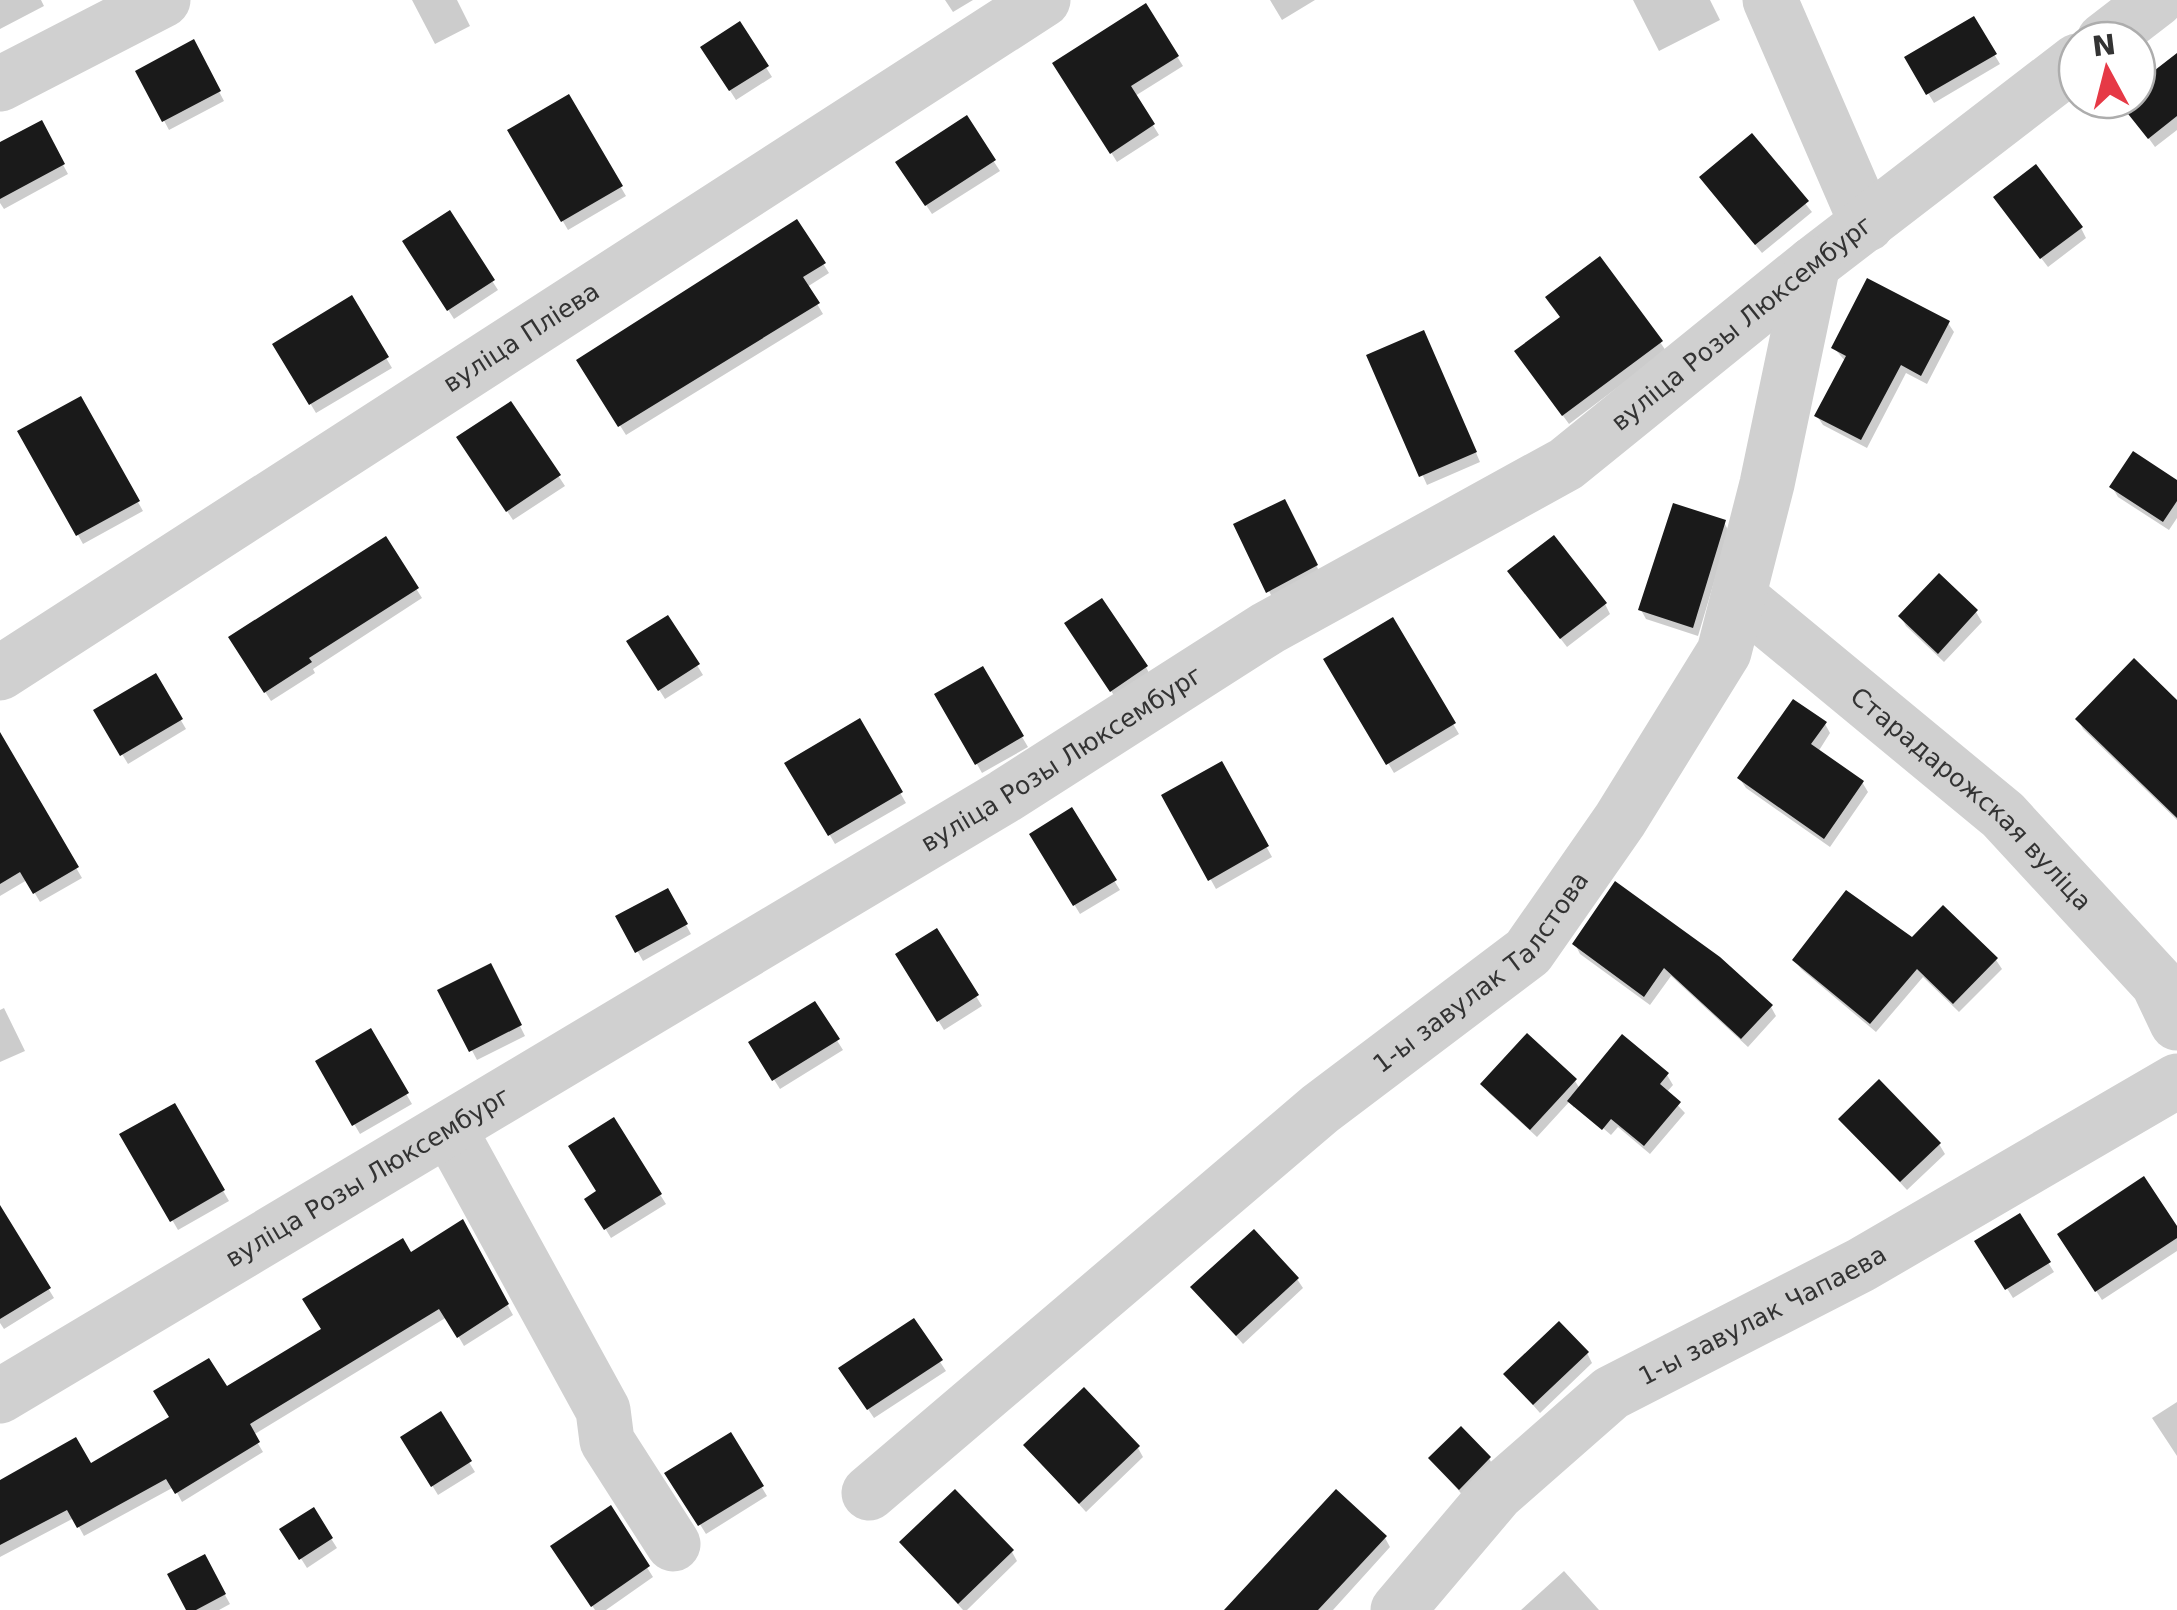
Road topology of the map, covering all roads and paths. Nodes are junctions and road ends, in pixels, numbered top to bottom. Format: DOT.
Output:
graph roads {
  1 [pos="163,0"];
  2 [pos="1044,0"];
  3 [pos="1770,0"];
  4 [pos="2156,0"];
  5 [pos="2130,20"];
  6 [pos="2057,77"];
  7 [pos="0,84"];
  8 [pos="1867,224"];
  9 [pos="1813,264"];
  10 [pos="1739,597"];
  11 [pos="0,673"];
  12 [pos="2177,1023"];
  13 [pos="2177,1081"];
  14 [pos="449,1129"];
  15 [pos="0,1396"];
  16 [pos="869,1493"];
  17 [pos="673,1544"];
  18 [pos="1398,1610"];
  1 -- 7 [label="street"];
  2 -- 11 [label="street, вуліца Пліева"];
  3 -- 8 [label="street"];
  4 -- 5 [label="street"];
  6 -- 8 [label="street, вуліца Розы Люксембург"];
  8 -- 9 [label="street, вуліца Розы Люксембург"];
  9 -- 10 [label="street, 1-ы завулак Талстова"];
  9 -- 14 [label="street, вуліца Розы Люксембург"];
  10 -- 12 [label="street, Старадарожская вуліца"];
  10 -- 16 [label="street, 1-ы завулак Талстова"];
  13 -- 18 [label="street, 1-ы завулак Чапаева"];
  14 -- 15 [label="street, вуліца Розы Люксембург"];
  14 -- 17 [label="street"];
}
